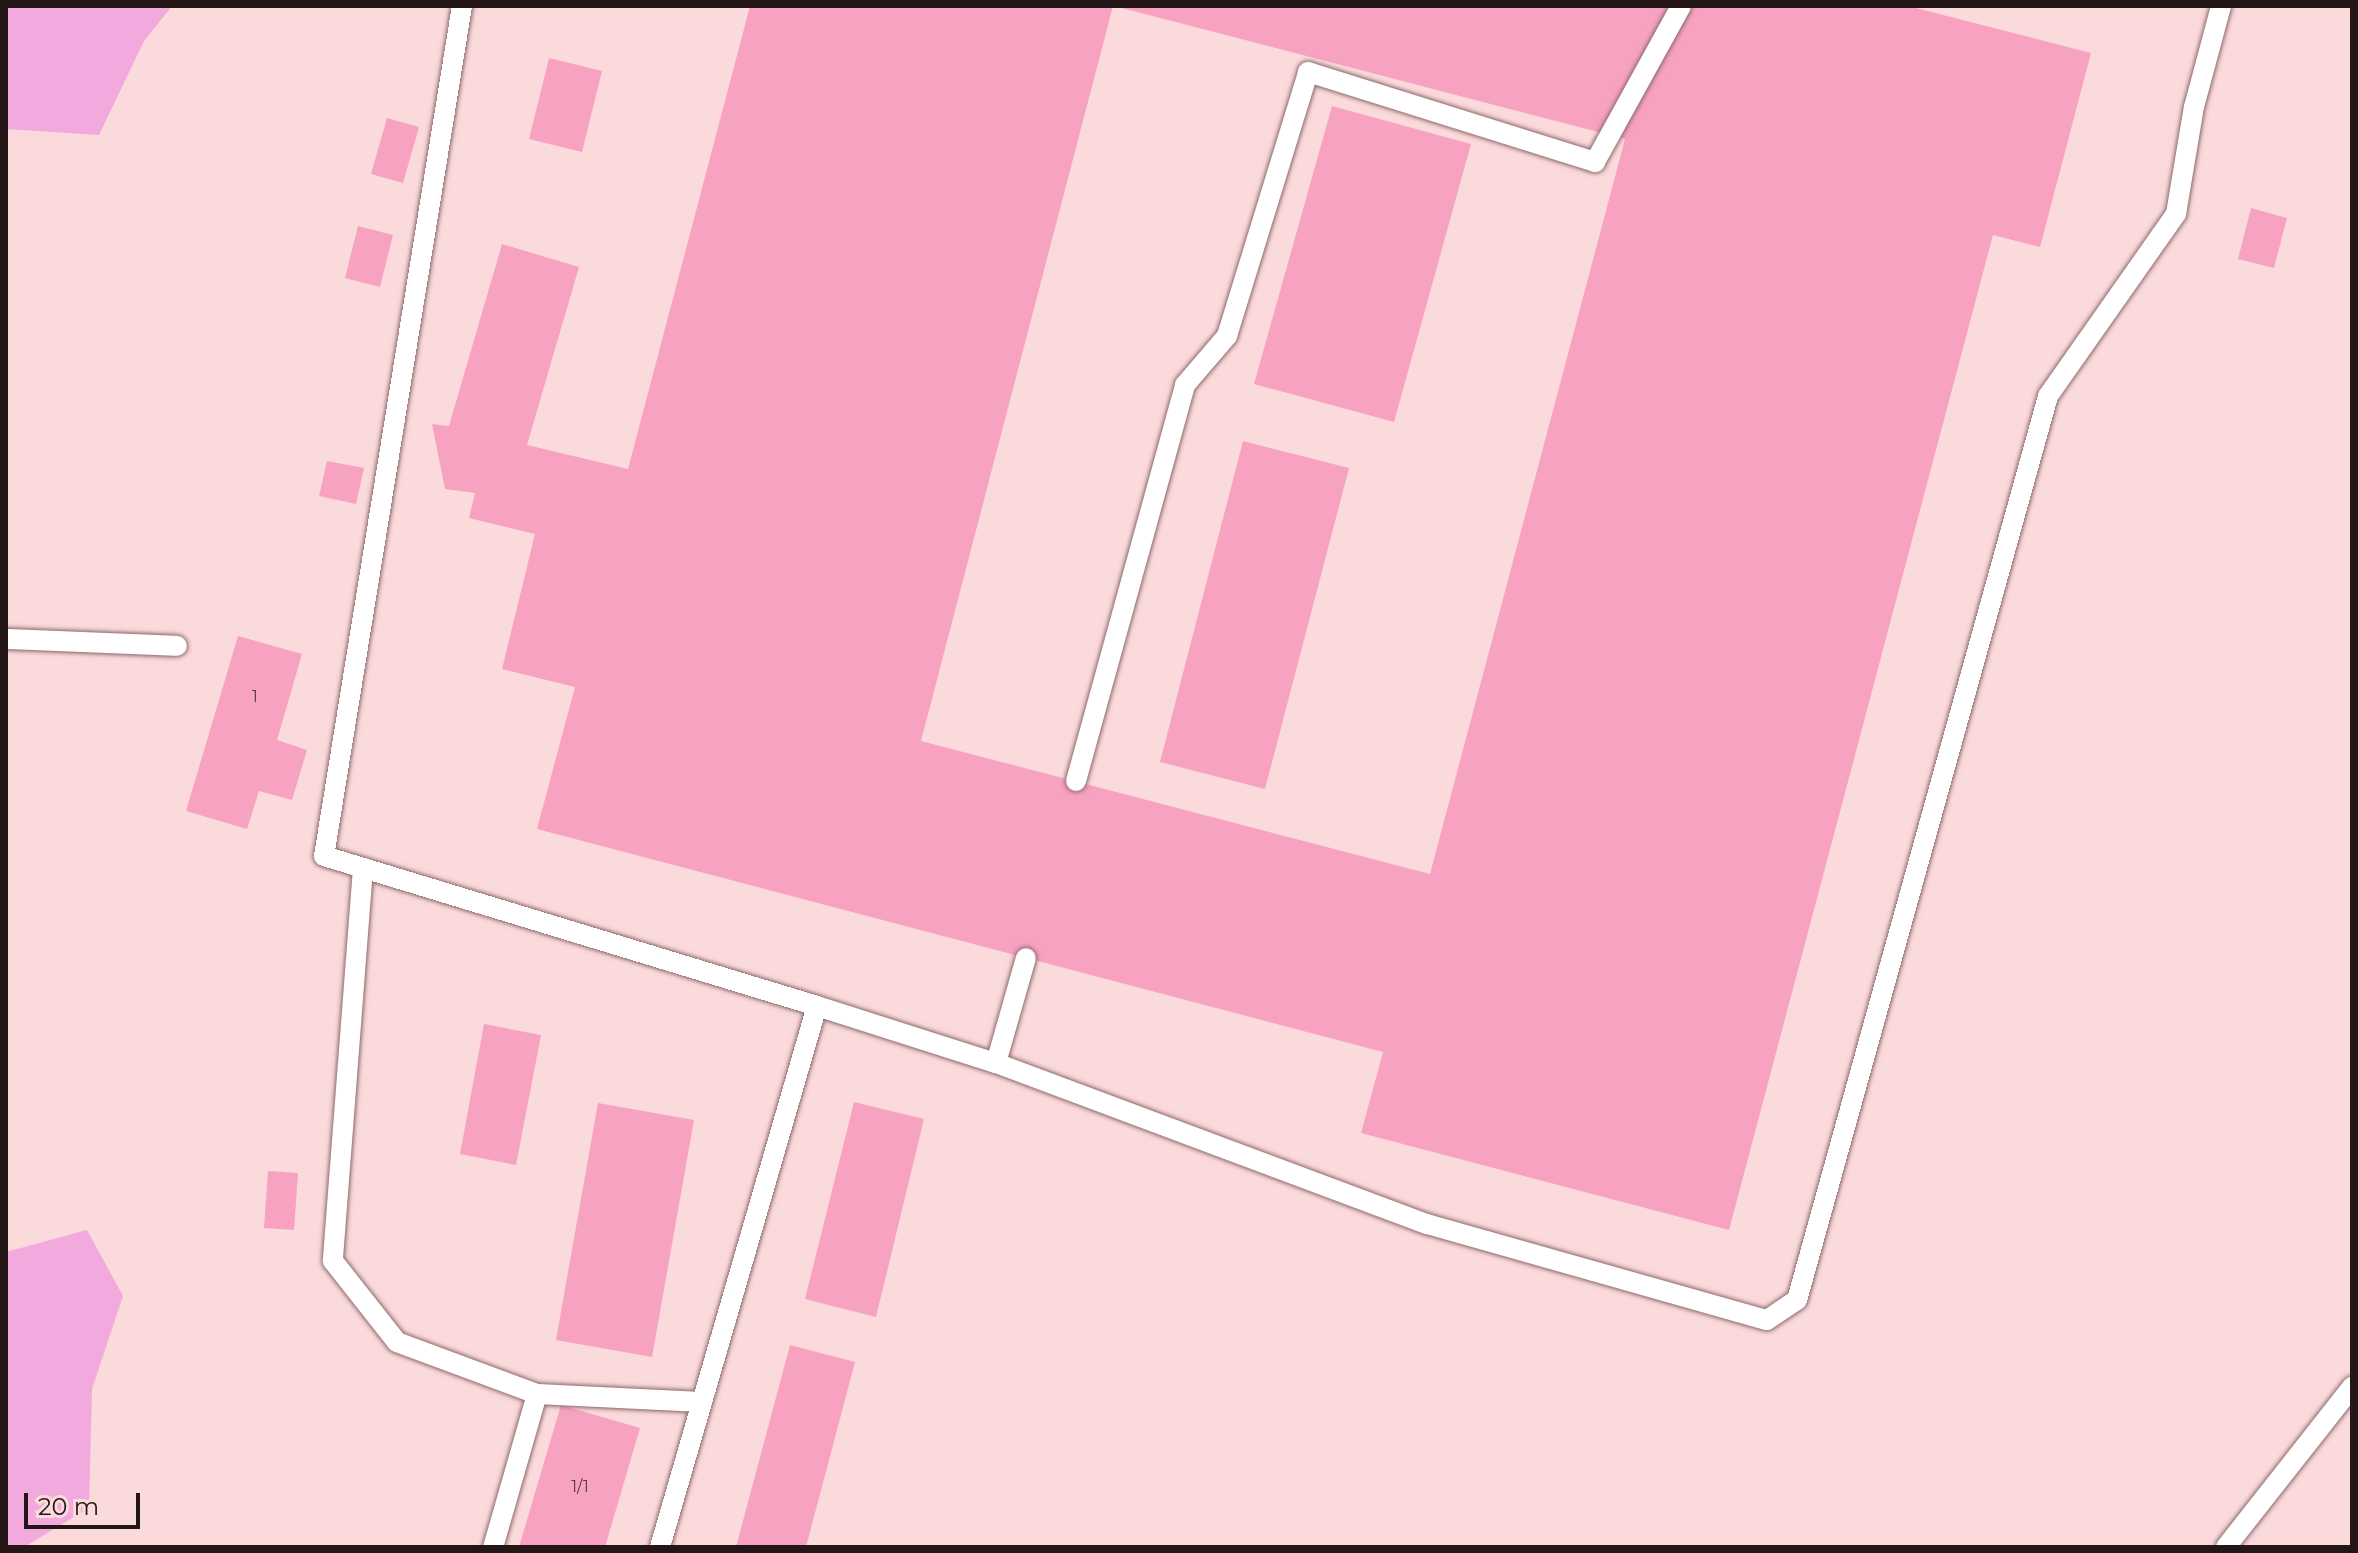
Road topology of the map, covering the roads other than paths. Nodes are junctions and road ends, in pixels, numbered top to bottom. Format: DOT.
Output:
graph roads {
  1 [pos="462,6"];
  2 [pos="1681,6"];
  3 [pos="2221,6"];
  4 [pos="6,639"];
  5 [pos="177,646"];
  6 [pos="1076,781"];
  7 [pos="363,868"];
  8 [pos="1026,958"];
  9 [pos="817,1006"];
  10 [pos="996,1063"];
  11 [pos="2352,1387"];
  12 [pos="537,1394"];
  13 [pos="702,1402"];
  14 [pos="493,1547"];
  15 [pos="660,1547"];
  16 [pos="2226,1547"];
  1 -- 7 [label="lane"];
  2 -- 6 [label="lane"];
  3 -- 10 [label="lane"];
  4 -- 5 [label="lane"];
  7 -- 9 [label="lane"];
  7 -- 12 [label="lane"];
  8 -- 10 [label="lane"];
  9 -- 10 [label="lane"];
  9 -- 13 [label="lane"];
  11 -- 16 [label="lane"];
  12 -- 13 [label="lane"];
  12 -- 14 [label="lane"];
  13 -- 15 [label="lane"];
}
